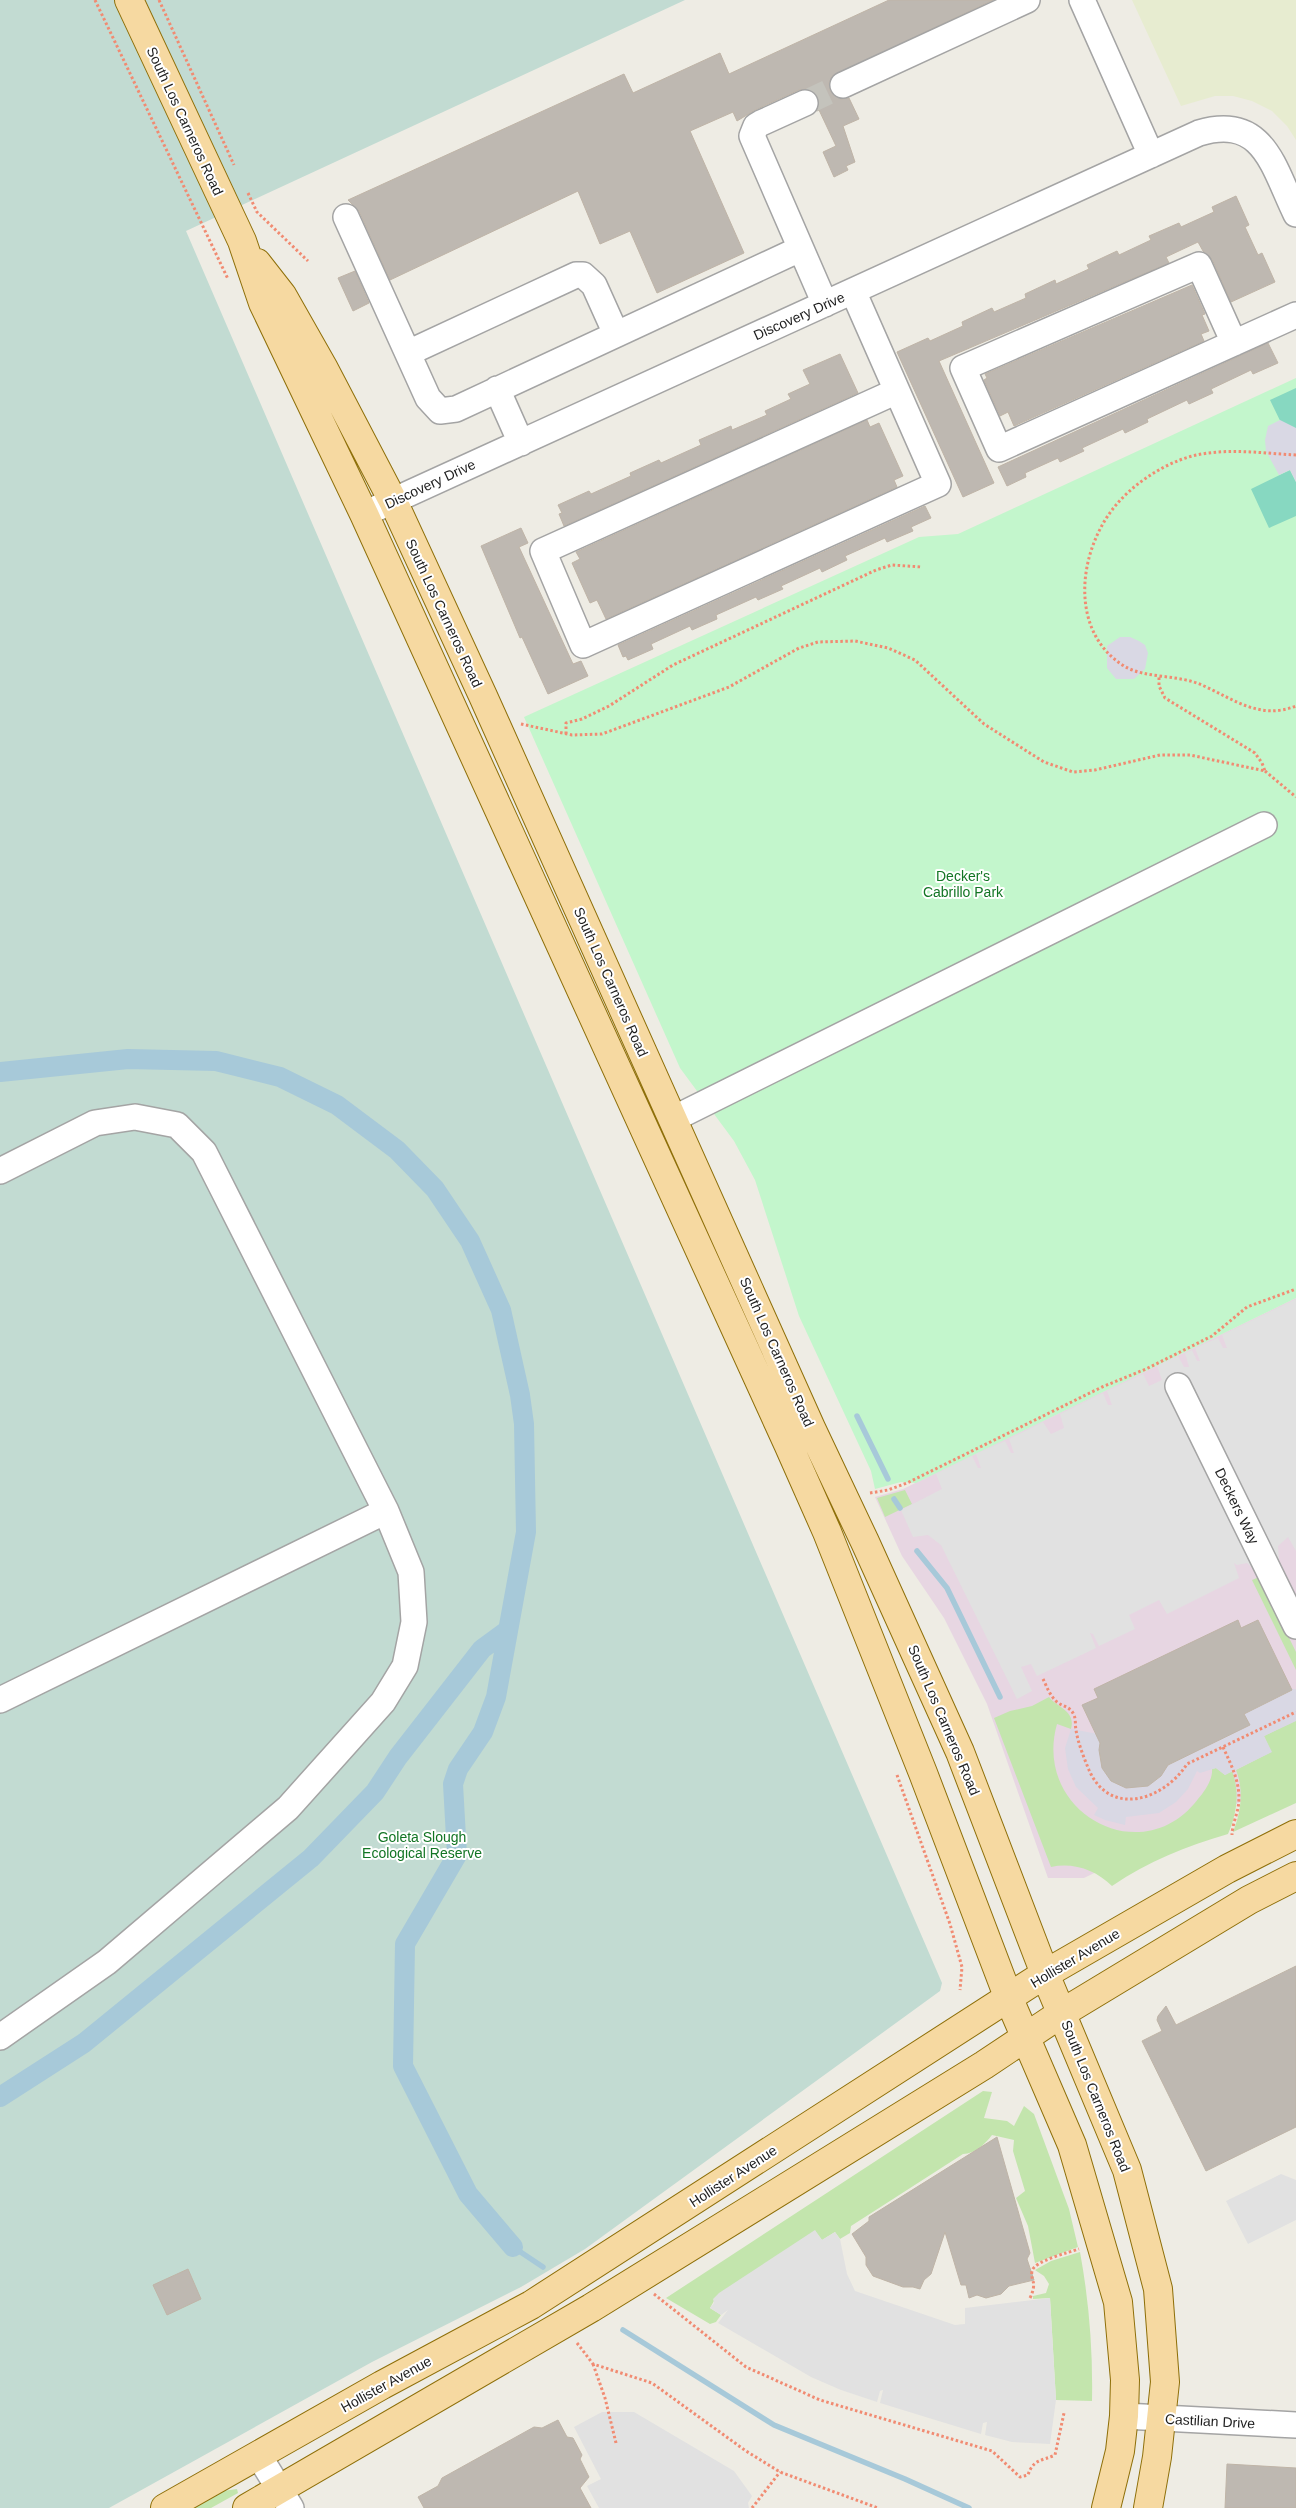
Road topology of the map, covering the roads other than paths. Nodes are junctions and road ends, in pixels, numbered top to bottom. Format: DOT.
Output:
graph roads {
  1 [pos="129,0"];
  2 [pos="1027,0"];
  3 [pos="1082,0"];
  4 [pos="843,85"];
  5 [pos="805,103"];
  6 [pos="1151,155"];
  7 [pos="1296,214"];
  8 [pos="346,217"];
  9 [pos="242,241"];
  10 [pos="800,249"];
  11 [pos="853,291"];
  12 [pos="825,304"];
  13 [pos="1296,315"];
  14 [pos="616,334"];
  15 [pos="1234,343"];
  16 [pos="408,353"];
  17 [pos="497,389"];
  18 [pos="897,391"];
  19 [pos="521,443"];
  20 [pos="393,501"];
  21 [pos="364,514"];
  22 [pos="1264,825"];
  23 [pos="673,1119"];
  24 [pos="0,1171"];
  25 [pos="1178,1386"];
  26 [pos="386,1511"];
  27 [pos="1296,1626"];
  28 [pos="0,1700"];
  29 [pos="1296,1834"];
  30 [pos="1296,1876"];
  31 [pos="1045,1974"];
  32 [pos="1008,1998"];
  33 [pos="1062,2013"];
  34 [pos="0,2037"];
  35 [pos="1024,2037"];
  36 [pos="1124,2416"];
  37 [pos="1161,2419"];
  38 [pos="1296,2425"];
  39 [pos="259,2456"];
  40 [pos="286,2499"];
  41 [pos="165,2508"];
  42 [pos="247,2508"];
  43 [pos="1106,2508"];
  44 [pos="1148,2508"];
  1 -- 9 [label="main road, South Los Carneros Road"];
  2 -- 4 [label="street"];
  3 -- 6 [label="street"];
  5 -- 10 [label="street"];
  6 -- 7 [label="street, Discovery Drive"];
  6 -- 11 [label="street, Discovery Drive"];
  8 -- 16 [label="street"];
  9 -- 20 [label="main road, South Los Carneros Road"];
  9 -- 21 [label="main road, South Los Carneros Road"];
  10 -- 12 [label="street"];
  10 -- 14 [label="street"];
  11 -- 12 [label="street, Discovery Drive"];
  11 -- 18 [label="street"];
  12 -- 19 [label="street, Discovery Drive"];
  13 -- 15 [label="street"];
  14 -- 16 [label="street"];
  14 -- 17 [label="street"];
  15 -- 15 [label="street"];
  16 -- 17 [label="street"];
  17 -- 19 [label="street"];
  18 -- 18 [label="street"];
  19 -- 20 [label="street, Discovery Drive"];
  20 -- 21 [label="street, Discovery Drive"];
  20 -- 23 [label="main road, South Los Carneros Road"];
  21 -- 32 [label="main road, South Los Carneros Road"];
  22 -- 23 [label="street"];
  23 -- 31 [label="main road, South Los Carneros Road"];
  24 -- 26 [label="street"];
  25 -- 27 [label="street, Deckers Way"];
  26 -- 28 [label="street"];
  26 -- 34 [label="street"];
  29 -- 31 [label="main road, Hollister Avenue"];
  30 -- 33 [label="main road"];
  31 -- 32 [label="main road, Hollister Avenue"];
  31 -- 33 [label="main road, South Los Carneros Road"];
  32 -- 35 [label="main road, South Los Carneros Road"];
  32 -- 39 [label="main road, Hollister Avenue"];
  33 -- 35 [label="main road"];
  33 -- 37 [label="main road, South Los Carneros Road"];
  35 -- 36 [label="main road, South Los Carneros Road"];
  35 -- 40 [label="main road"];
  36 -- 37 [label="street, Castilian Drive"];
  36 -- 43 [label="main road, South Los Carneros Road"];
  37 -- 38 [label="street, Castilian Drive"];
  37 -- 44 [label="main road, South Los Carneros Road"];
  39 -- 40 [label="street"];
  39 -- 41 [label="main road, Hollister Avenue"];
  40 -- 42 [label="main road"];
}
